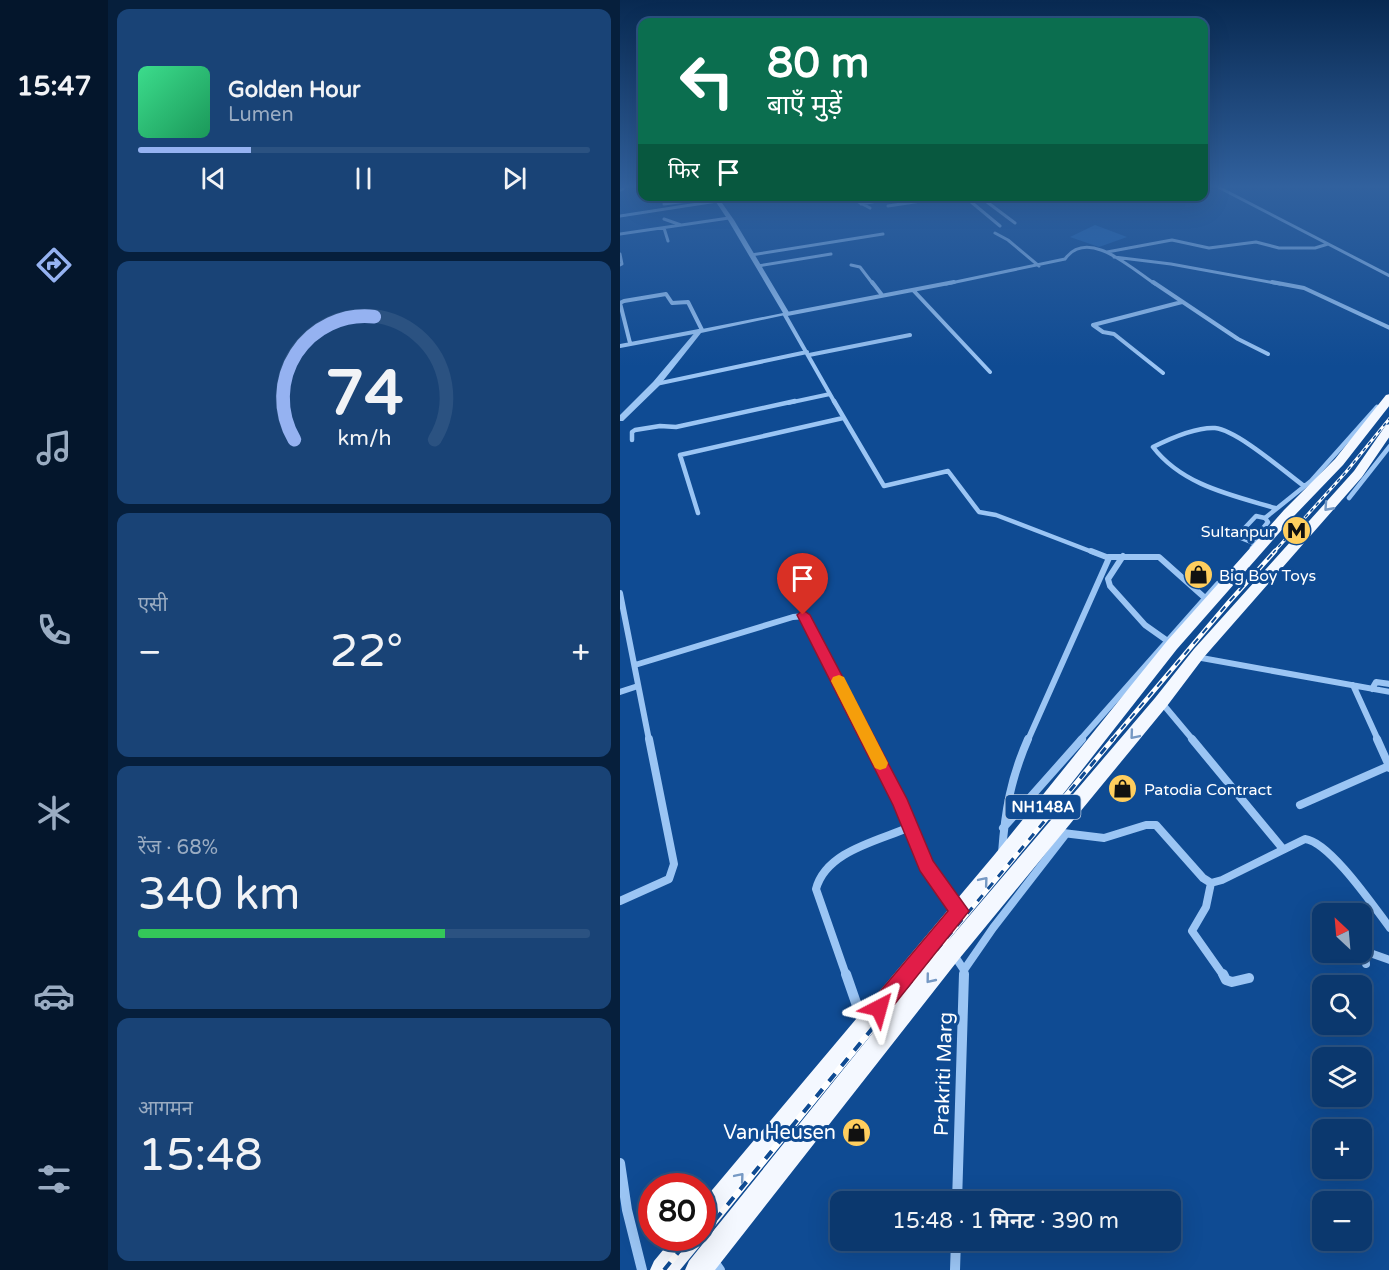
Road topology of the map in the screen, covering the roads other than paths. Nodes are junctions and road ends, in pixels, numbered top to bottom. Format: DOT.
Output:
graph roads {
  1 [pos="747,247"];
  2 [pos="801,247"];
  3 [pos="1017,247"];
  4 [pos="1078,247"];
  5 [pos="1093,247"];
  6 [pos="1133,247"];
  7 [pos="1276,247"];
  8 [pos="1317,247"];
  9 [pos="1334,247"];
  10 [pos="1107,252"];
  11 [pos="620,254"];
  12 [pos="831,254"];
  13 [pos="752,255"];
  14 [pos="1113,257"];
  15 [pos="620,265"];
  16 [pos="851,265"];
  17 [pos="758,266"];
  18 [pos="1039,266"];
  19 [pos="1390,276"];
  20 [pos="913,290"];
  21 [pos="882,296"];
  22 [pos="1182,302"];
  23 [pos="786,314"];
  24 [pos="1390,328"];
  25 [pos="700,330"];
  26 [pos="910,335"];
  27 [pos="630,344"];
  28 [pos="620,345"];
  29 [pos="808,353"];
  30 [pos="1268,354"];
  31 [pos="990,372"];
  32 [pos="1163,373"];
  33 [pos="656,384"];
  34 [pos="830,394"];
  35 [pos="1390,395"];
  36 [pos="843,418"];
  37 [pos="620,419"];
  38 [pos="1390,428"];
  39 [pos="632,440"];
  40 [pos="1390,446"];
  41 [pos="1304,486"];
  42 [pos="1349,498"];
  43 [pos="1275,508"];
  44 [pos="698,513"];
  45 [pos="1265,518"];
  46 [pos="1256,544"];
  47 [pos="1123,556"];
  48 [pos="1108,557"];
  49 [pos="1236,575"];
  50 [pos="1258,585"];
  51 [pos="620,593"];
  52 [pos="1205,598"];
  53 [pos="1169,643"];
  54 [pos="1196,657"];
  55 [pos="635,665"];
  56 [pos="1390,684"];
  57 [pos="1353,685"];
  58 [pos="638,686"];
  59 [pos="1372,688"];
  60 [pos="620,692"];
  61 [pos="1390,692"];
  62 [pos="1161,702"];
  63 [pos="1389,767"];
  64 [pos="1300,805"];
  65 [pos="911,827"];
  66 [pos="1003,828"];
  67 [pos="1058,833"];
  68 [pos="1283,849"];
  69 [pos="1002,860"];
  70 [pos="1211,883"];
  71 [pos="620,901"];
  72 [pos="960,911"];
  73 [pos="1390,928"];
  74 [pos="950,955"];
  75 [pos="1390,960"];
  76 [pos="1366,964"];
  77 [pos="1249,978"];
  78 [pos="864,1026"];
  79 [pos="620,1163"];
  80 [pos="957,1191"];
  81 [pos="716,1205"];
  82 [pos="679,1251"];
  83 [pos="956,1251"];
  84 [pos="709,1265"];
  85 [pos="642,1270"];
  86 [pos="663,1270"];
  87 [pos="955,1270"];
  1 -- 13 [label="street"];
  2 -- 13 [label="street"];
  3 -- 18 [label="street"];
  4 -- 18 [label="street"];
  5 -- 10 [label="street"];
  6 -- 10 [label="street"];
  7 -- 8 [label="street"];
  9 -- 19 [label="street"];
  10 -- 14 [label="street"];
  11 -- 15 [label="street"];
  12 -- 17 [label="street"];
  13 -- 17 [label="street"];
  14 -- 22 [label="street"];
  14 -- 24 [label="street"];
  16 -- 21 [label="street"];
  17 -- 23 [label="street"];
  18 -- 20 [label="street"];
  20 -- 21 [label="street"];
  20 -- 31 [label="street"];
  21 -- 23 [label="street"];
  22 -- 30 [label="street"];
  22 -- 32 [label="street"];
  23 -- 25 [label="street"];
  23 -- 29 [label="street"];
  25 -- 27 [label="street"];
  25 -- 27 [label="street"];
  25 -- 33 [label="street"];
  26 -- 29 [label="street"];
  27 -- 28 [label="street"];
  29 -- 33 [label="street"];
  29 -- 34 [label="street"];
  33 -- 37 [label="street"];
  34 -- 36 [label="street"];
  34 -- 39 [label="street"];
  35 -- 41 [label="street"];
  35 -- 49 [label="highway, NH148A"];
  36 -- 44 [label="street"];
  36 -- 48 [label="street"];
  38 -- 50 [label="highway, NH148A, one-way"];
  40 -- 42 [label="street"];
  41 -- 43 [label="street"];
  41 -- 43 [label="street"];
  43 -- 45 [label="street"];
  45 -- 46 [label="street"];
  45 -- 46 [label="street"];
  46 -- 52 [label="street"];
  47 -- 48 [label="street"];
  47 -- 52 [label="street"];
  47 -- 53 [label="street"];
  48 -- 66 [label="street"];
  49 -- 50 [label="highway"];
  49 -- 53 [label="highway, NH148A"];
  50 -- 54 [label="highway, NH148A"];
  51 -- 55 [label="street"];
  52 -- 53 [label="street"];
  53 -- 66 [label="street"];
  53 -- 69 [label="highway, NH148A"];
  54 -- 57 [label="street"];
  54 -- 62 [label="highway, NH148A"];
  55 -- 58 [label="street"];
  55 -- 65 [label="street"];
  56 -- 59 [label="street"];
  57 -- 59 [label="street"];
  57 -- 63 [label="street"];
  58 -- 60 [label="street"];
  58 -- 71 [label="street"];
  59 -- 61 [label="street"];
  62 -- 67 [label="highway, NH148A, one-way"];
  62 -- 68 [label="street"];
  63 -- 64 [label="street"];
  65 -- 72 [label="street"];
  65 -- 78 [label="street"];
  66 -- 69 [label="street"];
  67 -- 70 [label="street"];
  67 -- 74 [label="highway, NH148A"];
  68 -- 70 [label="street"];
  68 -- 73 [label="street"];
  72 -- 69 [label="highway, NH148A, one-way"];
  70 -- 77 [label="street"];
  72 -- 74 [label="highway, NH148A"];
  74 -- 78 [label="highway, NH148A"];
  74 -- 80 [label="street, Prakriti Marg"];
  74 -- 84 [label="highway, NH148A, one-way"];
  75 -- 76 [label="street"];
  81 -- 78 [label="highway, NH148A, one-way"];
  79 -- 85 [label="street"];
  82 -- 86 [label="highway"];
  83 -- 87 [label="street"];
}
